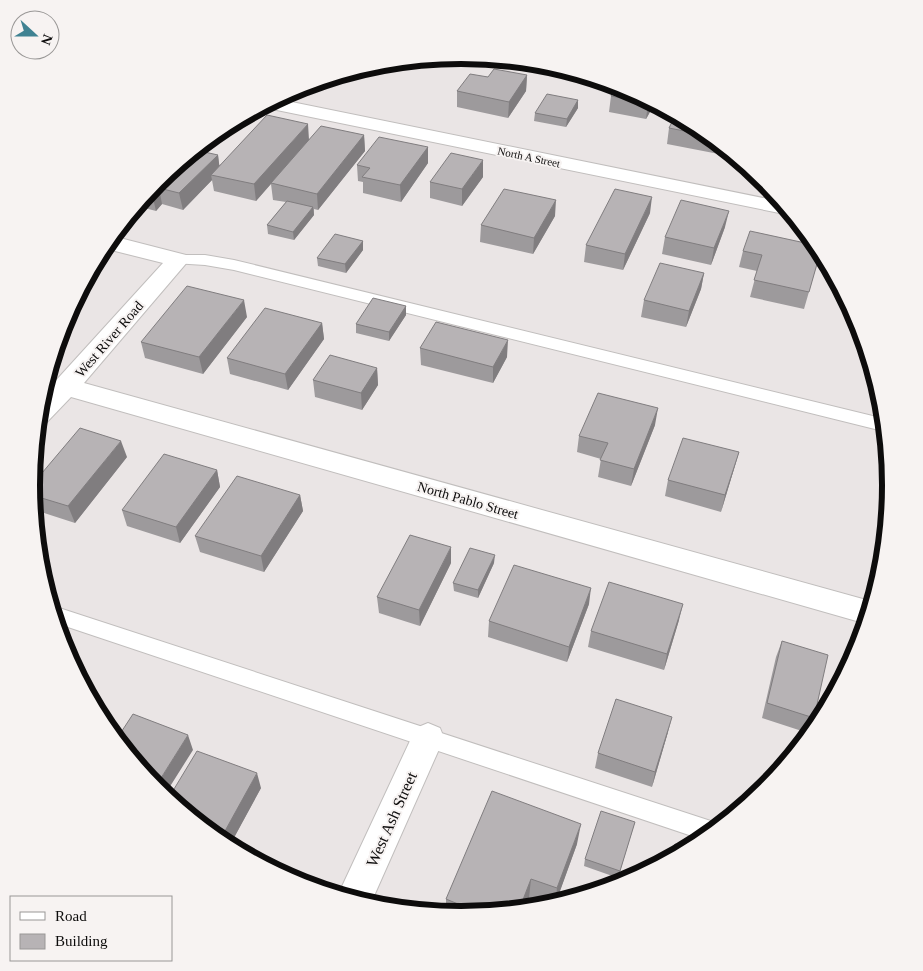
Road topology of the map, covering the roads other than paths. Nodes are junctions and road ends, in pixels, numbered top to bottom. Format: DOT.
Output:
graph roads {
  1 [pos="279,105"];
  2 [pos="778,207"];
  3 [pos="116,244"];
  4 [pos="178,260"];
  5 [pos="66,387"];
  6 [pos="48,406"];
  7 [pos="878,424"];
  8 [pos="864,611"];
  9 [pos="61,617"];
  10 [pos="428,738"];
  11 [pos="705,829"];
  12 [pos="357,894"];
  1 -- 2 [label="street, North A Street"];
  3 -- 4 [label="street"];
  4 -- 5 [label="street, West River Road"];
  4 -- 7 [label="lane"];
  5 -- 6 [label="street, West River Road"];
  5 -- 8 [label="street, North Pablo Street"];
  9 -- 10 [label="lane"];
  10 -- 11 [label="lane"];
  10 -- 12 [label="street, West Ash Street"];
}
